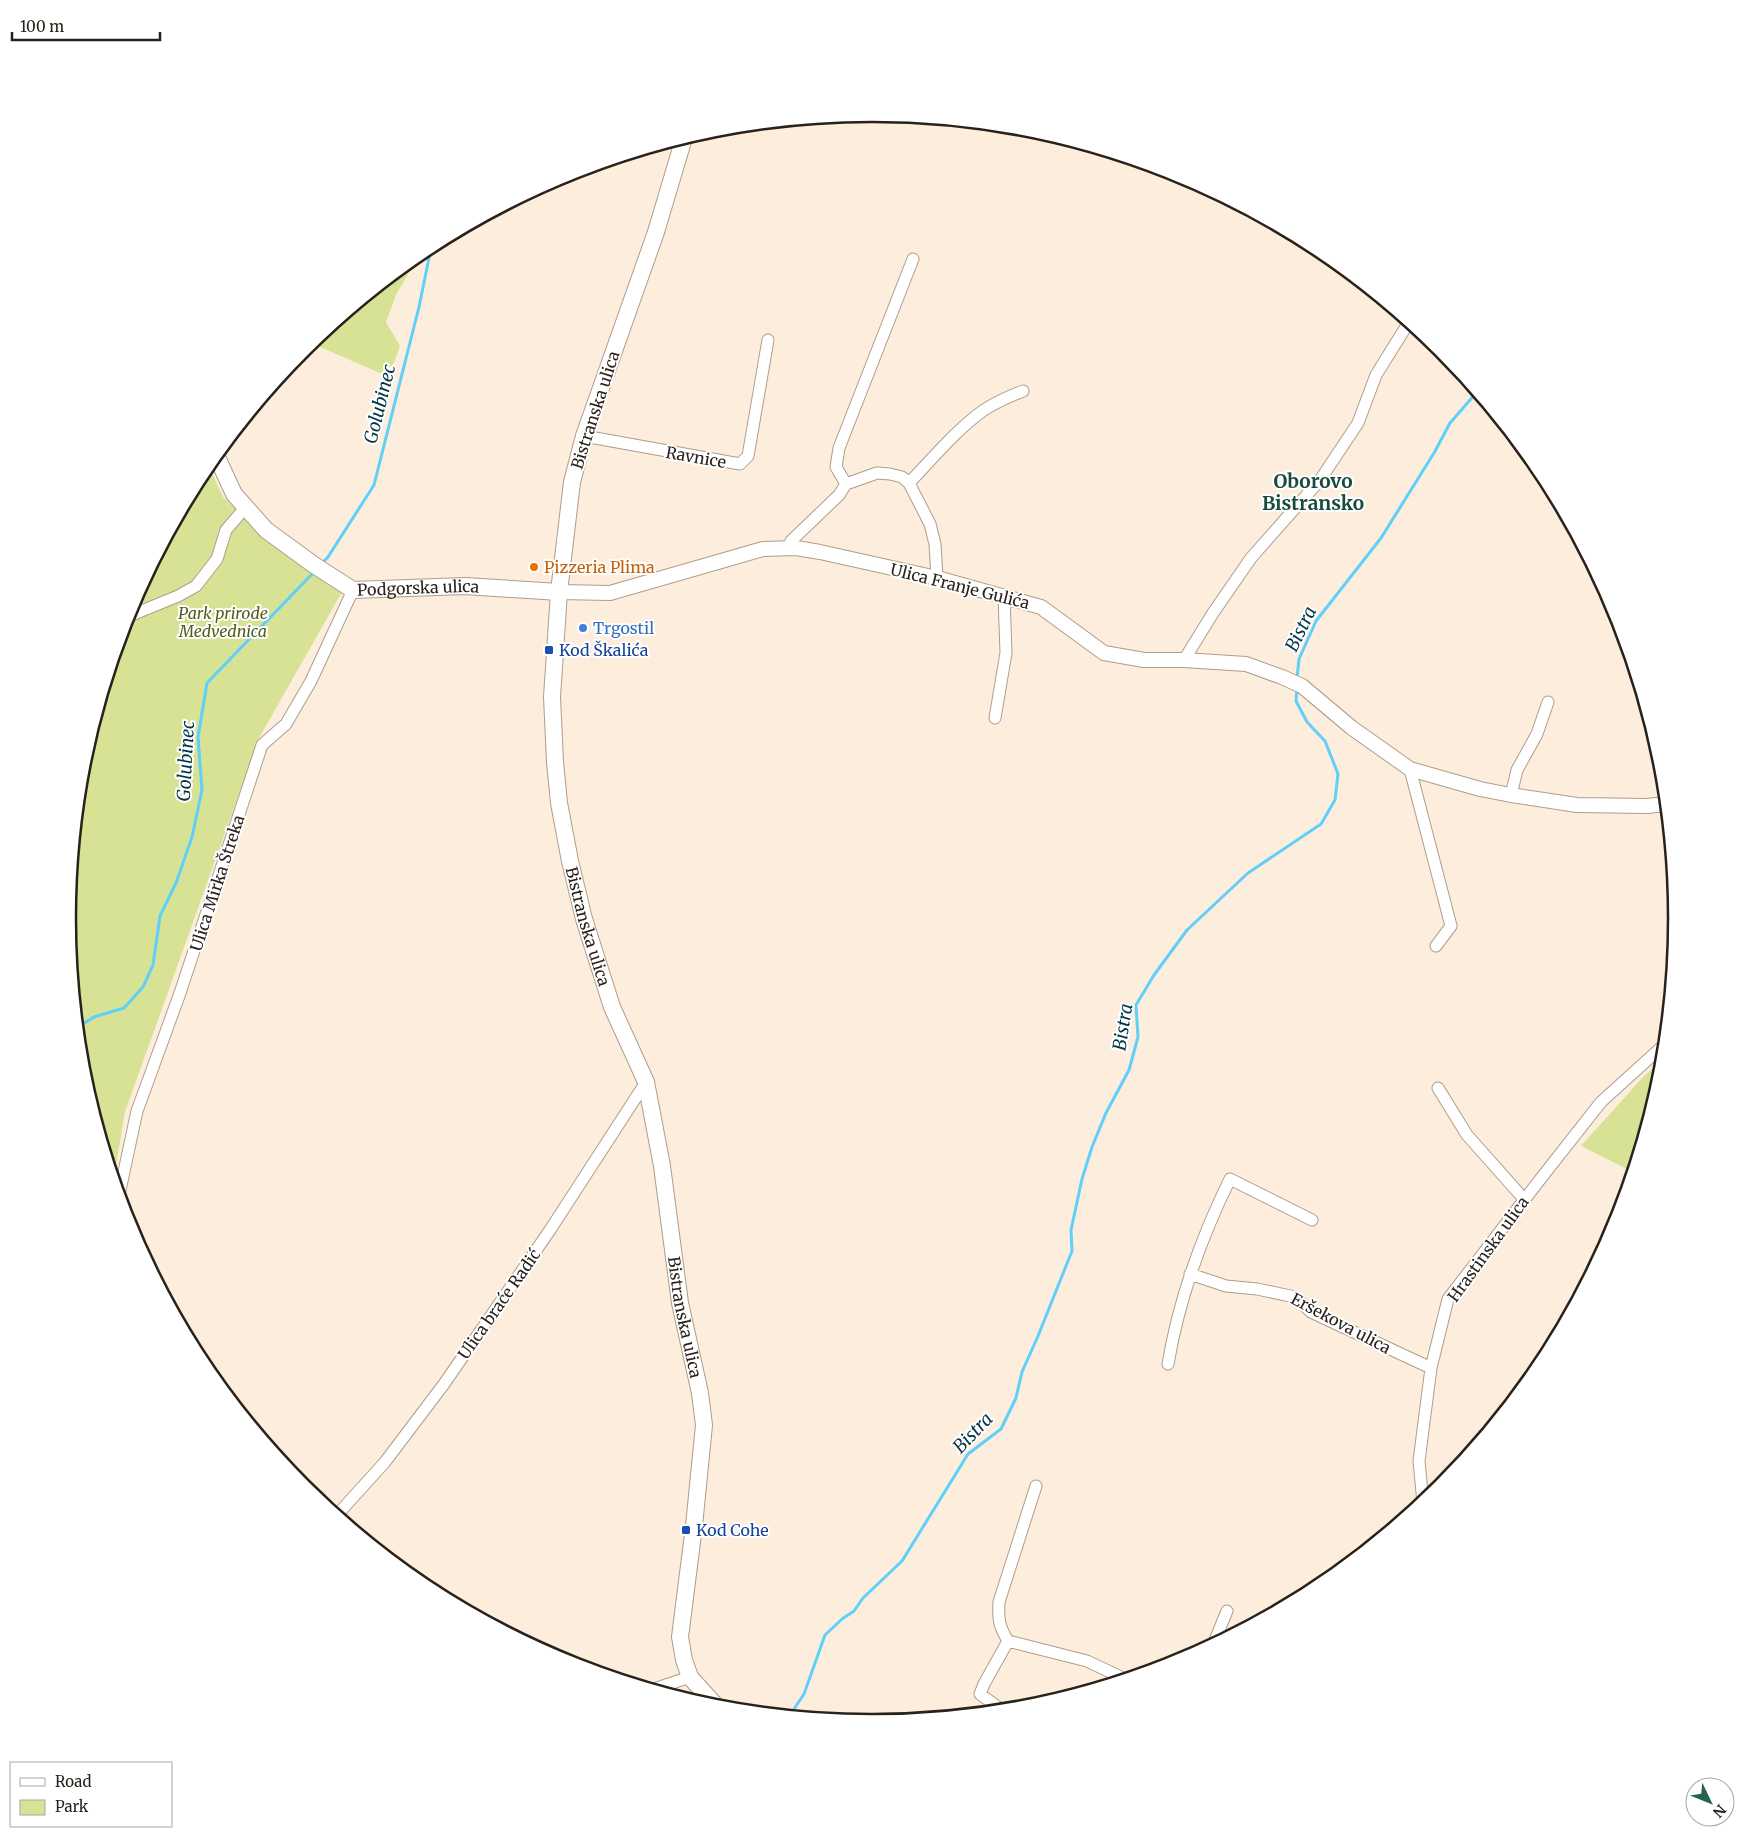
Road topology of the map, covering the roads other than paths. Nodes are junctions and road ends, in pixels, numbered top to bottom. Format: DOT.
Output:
graph roads {
  1 [pos="682,146"];
  2 [pos="913,259"];
  3 [pos="1406,327"];
  4 [pos="768,340"];
  5 [pos="1023,391"];
  6 [pos="584,436"];
  7 [pos="220,463"];
  8 [pos="909,483"];
  9 [pos="846,484"];
  10 [pos="245,508"];
  11 [pos="796,548"];
  12 [pos="938,578"];
  13 [pos="353,590"];
  14 [pos="559,592"];
  15 [pos="1004,596"];
  16 [pos="138,613"];
  17 [pos="1184,660"];
  18 [pos="1548,702"];
  19 [pos="995,718"];
  20 [pos="1410,769"];
  21 [pos="1511,795"];
  22 [pos="1660,805"];
  23 [pos="1436,946"];
  24 [pos="1657,1051"];
  25 [pos="646,1082"];
  26 [pos="1438,1088"];
  27 [pos="122,1182"];
  28 [pos="1524,1199"];
  29 [pos="1312,1220"];
  30 [pos="1190,1274"];
  31 [pos="1168,1364"];
  32 [pos="1431,1368"];
  33 [pos="1036,1486"];
  34 [pos="1422,1495"];
  35 [pos="341,1511"];
  36 [pos="1227,1611"];
  37 [pos="1216,1637"];
  38 [pos="1008,1641"];
  39 [pos="1117,1675"];
  40 [pos="690,1677"];
  41 [pos="663,1687"];
  42 [pos="708,1697"];
  43 [pos="995,1705"];
  1 -- 6 [label="main road, Bistranska ulica"];
  2 -- 9 [label="street"];
  3 -- 17 [label="street"];
  4 -- 6 [label="street, Ravnice"];
  5 -- 8 [label="street"];
  6 -- 14 [label="main road, Bistranska ulica"];
  7 -- 10 [label="main road, Podgorska ulica"];
  8 -- 9 [label="street"];
  8 -- 12 [label="street"];
  9 -- 11 [label="street"];
  10 -- 13 [label="main road, Podgorska ulica"];
  10 -- 16 [label="street"];
  11 -- 12 [label="street, Ulica Franje Gulića"];
  11 -- 14 [label="street, Ulica Franje Gulića"];
  12 -- 15 [label="street, Ulica Franje Gulića"];
  13 -- 14 [label="main road, Podgorska ulica"];
  13 -- 27 [label="street, Ulica Mirka Štreka"];
  14 -- 25 [label="main road, Bistranska ulica"];
  15 -- 17 [label="street, Ulica Franje Gulića"];
  15 -- 19 [label="street"];
  17 -- 20 [label="street, Ulica Franje Gulića"];
  18 -- 21 [label="street"];
  20 -- 21 [label="street, Ulica Franje Gulića"];
  20 -- 23 [label="street"];
  21 -- 22 [label="street, Ulica Franje Gulića"];
  24 -- 28 [label="street, Hrastinska ulica"];
  25 -- 35 [label="street, Ulica braće Radić"];
  25 -- 40 [label="main road, Bistranska ulica"];
  26 -- 28 [label="street"];
  28 -- 32 [label="street, Hrastinska ulica"];
  29 -- 30 [label="street"];
  30 -- 31 [label="street"];
  30 -- 32 [label="street, Eršekova ulica"];
  32 -- 34 [label="street, Hrastinska ulica"];
  33 -- 38 [label="street"];
  36 -- 37 [label="street"];
  38 -- 39 [label="street"];
  38 -- 43 [label="street"];
  40 -- 41 [label="street"];
  40 -- 42 [label="main road, Bistranska ulica"];
}
